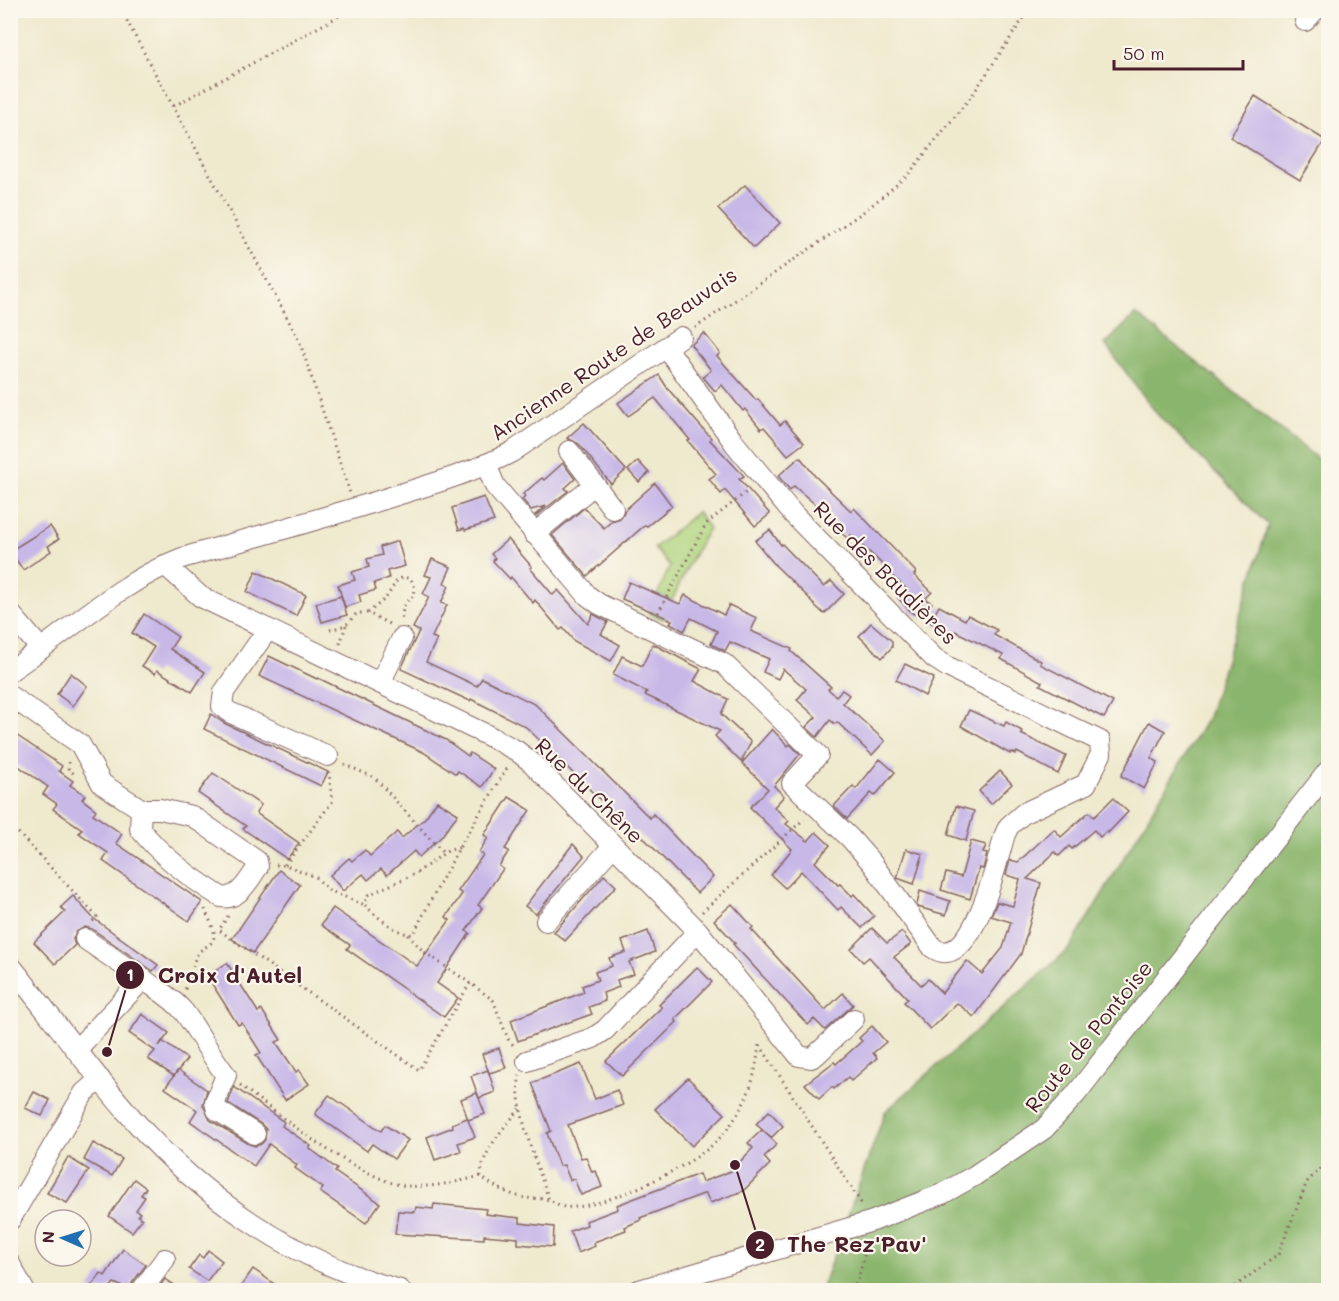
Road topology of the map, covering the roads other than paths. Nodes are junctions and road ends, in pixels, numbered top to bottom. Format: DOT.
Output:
graph roads {
  1 [pos="673,342"];
  2 [pos="569,451"];
  3 [pos="486,464"];
  4 [pos="594,485"];
  5 [pos="614,509"];
  6 [pos="534,534"];
  7 [pos="165,565"];
  8 [pos="10,613"];
  9 [pos="268,629"];
  10 [pos="399,632"];
  11 [pos="41,650"];
  12 [pos="10,671"];
  13 [pos="380,682"];
  14 [pos="10,696"];
  15 [pos="328,756"];
  16 [pos="1329,771"];
  17 [pos="141,809"];
  18 [pos="613,846"];
  19 [pos="546,921"];
  20 [pos="694,927"];
  21 [pos="85,939"];
  22 [pos="10,965"];
  23 [pos="142,979"];
  24 [pos="854,1020"];
  25 [pos="77,1049"];
  26 [pos="527,1061"];
  27 [pos="100,1079"];
  28 [pos="255,1134"];
  29 [pos="10,1220"];
  30 [pos="165,1258"];
  31 [pos="10,1264"];
  32 [pos="24,1290"];
  33 [pos="142,1290"];
  34 [pos="400,1290"];
  35 [pos="639,1290"];
  1 -- 3 [label="street, Ancienne Route de Beauvais"];
  1 -- 6 [label="street, Rue des Baudières"];
  2 -- 4 [label="street"];
  3 -- 6 [label="street"];
  3 -- 7 [label="street, Ancienne Route de Beauvais"];
  4 -- 5 [label="street"];
  4 -- 6 [label="street"];
  7 -- 9 [label="street, Rue du Chêne"];
  7 -- 11 [label="street, Ancienne Route de Beauvais"];
  8 -- 11 [label="street"];
  9 -- 13 [label="street, Rue du Chêne"];
  9 -- 15 [label="street"];
  10 -- 13 [label="street"];
  11 -- 12 [label="street, Ancienne Route de Beauvais"];
  13 -- 18 [label="street, Rue du Chêne"];
  14 -- 17 [label="street"];
  16 -- 35 [label="street, Route de Pontoise"];
  17 -- 17 [label="street"];
  18 -- 19 [label="street"];
  18 -- 20 [label="street, Rue du Chêne"];
  20 -- 24 [label="street, Rue du Chêne"];
  20 -- 26 [label="street"];
  21 -- 23 [label="street"];
  22 -- 25 [label="street"];
  23 -- 25 [label="street"];
  23 -- 28 [label="street"];
  25 -- 27 [label="street"];
  27 -- 29 [label="street"];
  27 -- 34 [label="street"];
  30 -- 33 [label="street"];
  31 -- 32 [label="street"];
}
